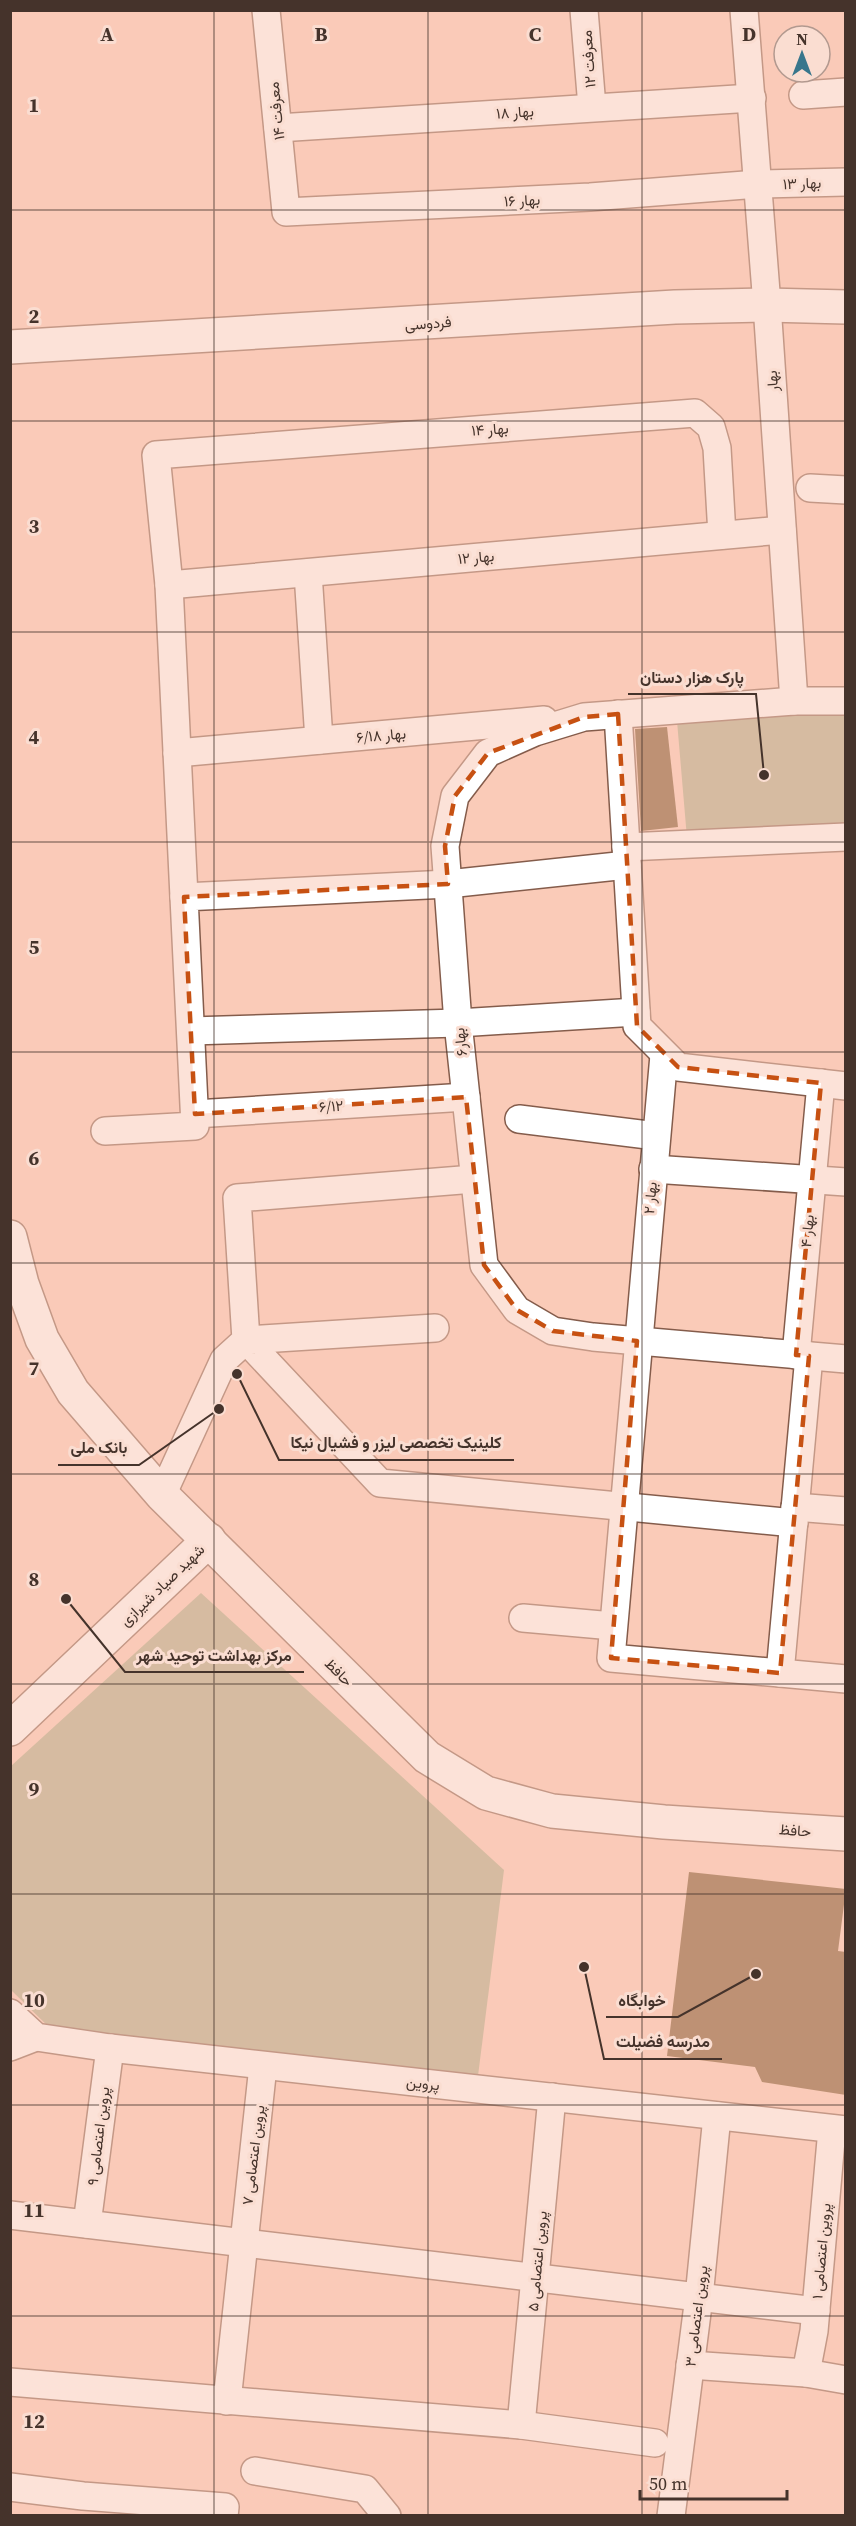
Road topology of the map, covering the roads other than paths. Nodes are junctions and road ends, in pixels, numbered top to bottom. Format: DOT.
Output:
graph roads {
  1 [pos="266,10"];
  2 [pos="584,10"];
  3 [pos="744,10"];
  4 [pos="846,92"];
  5 [pos="804,95"];
  6 [pos="752,98"];
  7 [pos="592,107"];
  8 [pos="278,128"];
  9 [pos="846,182"];
  10 [pos="758,184"];
  11 [pos="286,212"];
  12 [pos="767,305"];
  13 [pos="846,308"];
  14 [pos="10,347"];
  15 [pos="810,488"];
  16 [pos="846,490"];
  17 [pos="782,530"];
  18 [pos="722,535"];
  19 [pos="308,573"];
  20 [pos="169,585"];
  21 [pos="794,701"];
  22 [pos="846,701"];
  23 [pos="618,714"];
  24 [pos="584,717"];
  25 [pos="319,740"];
  26 [pos="177,753"];
  27 [pos="846,837"];
  28 [pos="627,856"];
  29 [pos="448,884"];
  30 [pos="184,897"];
  31 [pos="636,1012"];
  32 [pos="458,1023"];
  33 [pos="191,1031"];
  34 [pos="664,1055"];
  35 [pos="829,1092"];
  36 [pos="466,1097"];
  37 [pos="195,1114"];
  38 [pos="519,1119"];
  39 [pos="105,1131"];
  40 [pos="656,1136"];
  41 [pos="653,1169"];
  42 [pos="812,1178"];
  43 [pos="474,1179"];
  44 [pos="846,1182"];
  45 [pos="10,1237"];
  46 [pos="435,1328"];
  47 [pos="246,1340"];
  48 [pos="637,1341"];
  49 [pos="802,1355"];
  50 [pos="846,1359"];
  51 [pos="162,1495"];
  52 [pos="623,1507"];
  53 [pos="846,1511"];
  54 [pos="794,1515"];
  55 [pos="209,1540"];
  56 [pos="523,1618"];
  57 [pos="613,1626"];
  58 [pos="780,1674"];
  59 [pos="846,1679"];
  60 [pos="10,1729"];
  61 [pos="846,1833"];
  62 [pos="10,2013"];
  63 [pos="36,2037"];
  64 [pos="10,2047"];
  65 [pos="110,2048"];
  66 [pos="263,2066"];
  67 [pos="552,2097"];
  68 [pos="717,2116"];
  69 [pos="839,2130"];
  70 [pos="10,2215"];
  71 [pos="87,2224"];
  72 [pos="243,2243"];
  73 [pos="536,2278"];
  74 [pos="699,2297"];
  75 [pos="816,2311"];
  76 [pos="690,2365"];
  77 [pos="806,2373"];
  78 [pos="846,2379"];
  79 [pos="10,2382"];
  80 [pos="227,2401"];
  81 [pos="521,2425"];
  82 [pos="655,2443"];
  83 [pos="255,2471"];
  84 [pos="10,2487"];
  85 [pos="82,2506"];
  86 [pos="224,2516"];
  87 [pos="387,2516"];
  88 [pos="671,2516"];
  1 -- 8 [label="street, معرفت ۱۴"];
  2 -- 7 [label="street, معرفت ۱۲"];
  3 -- 6 [label="street, بهار"];
  4 -- 5 [label="street"];
  6 -- 7 [label="street, بهار ۱۸"];
  6 -- 10 [label="street, بهار"];
  7 -- 8 [label="street, بهار ۱۸"];
  8 -- 11 [label="street, معرفت ۱۴"];
  9 -- 10 [label="street, بهار ۱۳"];
  10 -- 11 [label="street, بهار ۱۶"];
  10 -- 12 [label="street, بهار"];
  12 -- 13 [label="main road, فردوسی"];
  12 -- 14 [label="main road, فردوسی"];
  12 -- 17 [label="street, بهار"];
  15 -- 16 [label="street"];
  17 -- 18 [label="street, بهار ۱۲"];
  17 -- 21 [label="street, بهار"];
  18 -- 19 [label="street, بهار ۱۲"];
  18 -- 20 [label="street, بهار ۱۴"];
  19 -- 20 [label="street, بهار ۱۲"];
  19 -- 25 [label="street"];
  20 -- 26 [label="street"];
  21 -- 22 [label="street"];
  21 -- 23 [label="street, بهار۶"];
  23 -- 24 [label="street, بهار۶"];
  23 -- 28 [label="street"];
  24 -- 25 [label="street, بهار ۶/۱۸"];
  24 -- 29 [label="street, بهار۶"];
  25 -- 26 [label="street, بهار ۶/۱۸"];
  26 -- 30 [label="street"];
  27 -- 28 [label="street"];
  28 -- 29 [label="street"];
  28 -- 31 [label="street"];
  29 -- 30 [label="street"];
  29 -- 32 [label="street, بهار۶"];
  30 -- 33 [label="street"];
  31 -- 32 [label="street"];
  31 -- 34 [label="street"];
  32 -- 33 [label="street"];
  32 -- 36 [label="street, بهار۶"];
  33 -- 37 [label="street"];
  34 -- 35 [label="street"];
  34 -- 40 [label="street, بهار ۲"];
  35 -- 42 [label="street, بهار ۴"];
  36 -- 37 [label="street, ۶/۱۲"];
  36 -- 43 [label="street, بهار۶"];
  37 -- 39 [label="street"];
  38 -- 40 [label="street"];
  40 -- 41 [label="street, بهار ۲"];
  41 -- 42 [label="street"];
  41 -- 48 [label="street, بهار ۲"];
  42 -- 44 [label="street"];
  42 -- 49 [label="street, بهار ۴"];
  43 -- 47 [label="street"];
  43 -- 48 [label="street, بهار۶"];
  45 -- 51 [label="main road, حافظ"];
  46 -- 47 [label="street"];
  47 -- 51 [label="street"];
  47 -- 52 [label="street"];
  48 -- 49 [label="street, بهار۶"];
  48 -- 52 [label="street, بهار ۲"];
  49 -- 50 [label="street, بهار۶"];
  49 -- 54 [label="street, بهار ۴"];
  51 -- 55 [label="main road, حافظ"];
  52 -- 54 [label="street"];
  52 -- 57 [label="street, بهار ۲"];
  53 -- 54 [label="street"];
  54 -- 58 [label="street, بهار ۴"];
  55 -- 60 [label="main road, شهید صیاد شیرازی"];
  55 -- 61 [label="main road, حافظ"];
  56 -- 57 [label="street"];
  57 -- 58 [label="street, بهار ۲"];
  58 -- 59 [label="street"];
  62 -- 63 [label="street"];
  63 -- 64 [label="street"];
  63 -- 65 [label="street, پروین"];
  65 -- 66 [label="street, پروین"];
  65 -- 71 [label="street, پروین اعتصامی ۹"];
  66 -- 67 [label="street, پروین"];
  66 -- 72 [label="street, پروین اعتصامی ۷"];
  67 -- 68 [label="street, پروین"];
  67 -- 73 [label="street, پروین اعتصامی ۵"];
  68 -- 69 [label="street, پروین"];
  68 -- 74 [label="street, پروین اعتصامی ۳"];
  69 -- 75 [label="street, پروین اعتصامی ۱"];
  70 -- 71 [label="street"];
  71 -- 72 [label="street"];
  72 -- 73 [label="street"];
  72 -- 80 [label="street, پروین اعتصامی ۷"];
  73 -- 74 [label="street"];
  73 -- 81 [label="street, پروین اعتصامی ۵"];
  74 -- 75 [label="street"];
  74 -- 76 [label="street, پروین اعتصامی ۳"];
  75 -- 77 [label="street, پروین اعتصامی ۱"];
  76 -- 77 [label="street"];
  76 -- 88 [label="street, پروین اعتصامی ۳"];
  77 -- 78 [label="street"];
  79 -- 80 [label="street"];
  80 -- 81 [label="street"];
  81 -- 82 [label="street"];
  83 -- 87 [label="street"];
  84 -- 85 [label="street"];
  85 -- 86 [label="street"];
}
